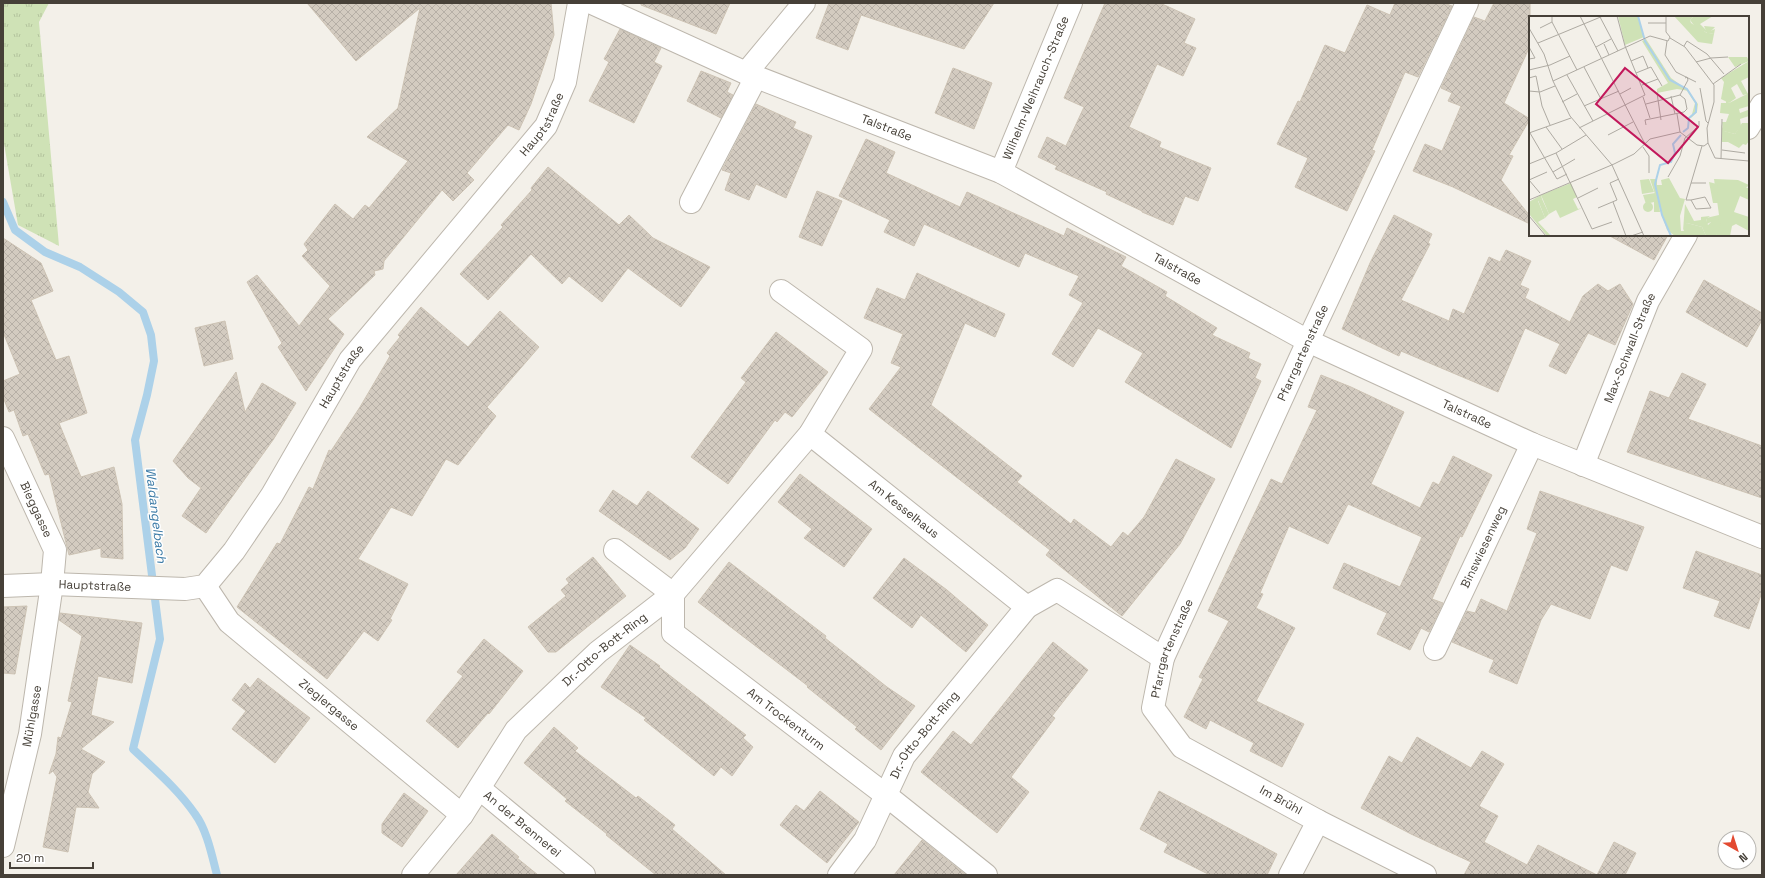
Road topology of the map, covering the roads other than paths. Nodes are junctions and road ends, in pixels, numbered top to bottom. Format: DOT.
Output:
graph roads {
  1 [pos="579,3"];
  2 [pos="592,3"];
  3 [pos="804,3"];
  4 [pos="1071,3"];
  5 [pos="1467,3"];
  6 [pos="751,75"];
  7 [pos="1762,105"];
  8 [pos="1749,126"];
  9 [pos="1749,135"];
  10 [pos="1762,141"];
  11 [pos="1001,172"];
  12 [pos="691,202"];
  13 [pos="1685,236"];
  14 [pos="781,290"];
  15 [pos="1308,341"];
  16 [pos="810,434"];
  17 [pos="3,438"];
  18 [pos="1532,444"];
  19 [pos="1583,465"];
  20 [pos="1762,537"];
  21 [pos="615,550"];
  22 [pos="52,584"];
  23 [pos="3,586"];
  24 [pos="195,587"];
  25 [pos="673,594"];
  26 [pos="1026,606"];
  27 [pos="1435,649"];
  28 [pos="1163,658"];
  29 [pos="1152,708"];
  30 [pos="480,789"];
  31 [pos="887,796"];
  32 [pos="462,815"];
  33 [pos="1318,821"];
  34 [pos="3,846"];
  35 [pos="413,875"];
  36 [pos="584,875"];
  37 [pos="839,875"];
  38 [pos="986,875"];
  39 [pos="1290,875"];
  40 [pos="1425,875"];
  1 -- 24 [label="street, Hauptstraße"];
  2 -- 6 [label="street, Talstraße"];
  3 -- 6 [label="street"];
  4 -- 11 [label="street, Wilhelm-Weihrauch-Straße"];
  5 -- 15 [label="street, Pfarrgartenstraße"];
  6 -- 11 [label="street, Talstraße"];
  6 -- 12 [label="street"];
  7 -- 8 [label="street"];
  9 -- 10 [label="street"];
  11 -- 15 [label="street, Talstraße"];
  13 -- 19 [label="street, Max-Schwall-Straße"];
  14 -- 16 [label="street"];
  15 -- 18 [label="street, Talstraße"];
  15 -- 28 [label="street, Pfarrgartenstraße"];
  16 -- 25 [label="street, Dr.-Otto-Bott-Ring"];
  16 -- 26 [label="street, Am Kesselhaus"];
  17 -- 22 [label="street, Bieggasse"];
  18 -- 19 [label="street, Talstraße"];
  18 -- 27 [label="street, Binswiesenweg"];
  19 -- 20 [label="street, Talstraße"];
  21 -- 25 [label="street"];
  22 -- 23 [label="street, Hauptstraße"];
  22 -- 24 [label="street, Hauptstraße"];
  22 -- 34 [label="street, Mühlgasse"];
  24 -- 32 [label="street, Zieglergasse"];
  25 -- 30 [label="street, Dr.-Otto-Bott-Ring"];
  25 -- 31 [label="street, Am Trockenturm"];
  26 -- 28 [label="street"];
  26 -- 31 [label="street, Dr.-Otto-Bott-Ring"];
  28 -- 29 [label="street, Pfarrgartenstraße"];
  29 -- 33 [label="street, Im Brühl"];
  30 -- 32 [label="street, Dr.-Otto-Bott-Ring"];
  30 -- 36 [label="street, An der Brennerei"];
  31 -- 37 [label="street, Dr.-Otto-Bott-Ring"];
  31 -- 38 [label="street, Am Trockenturm"];
  32 -- 35 [label="street, Dr.-Otto-Bott-Ring"];
  33 -- 39 [label="street"];
  33 -- 40 [label="street, Im Brühl"];
}
